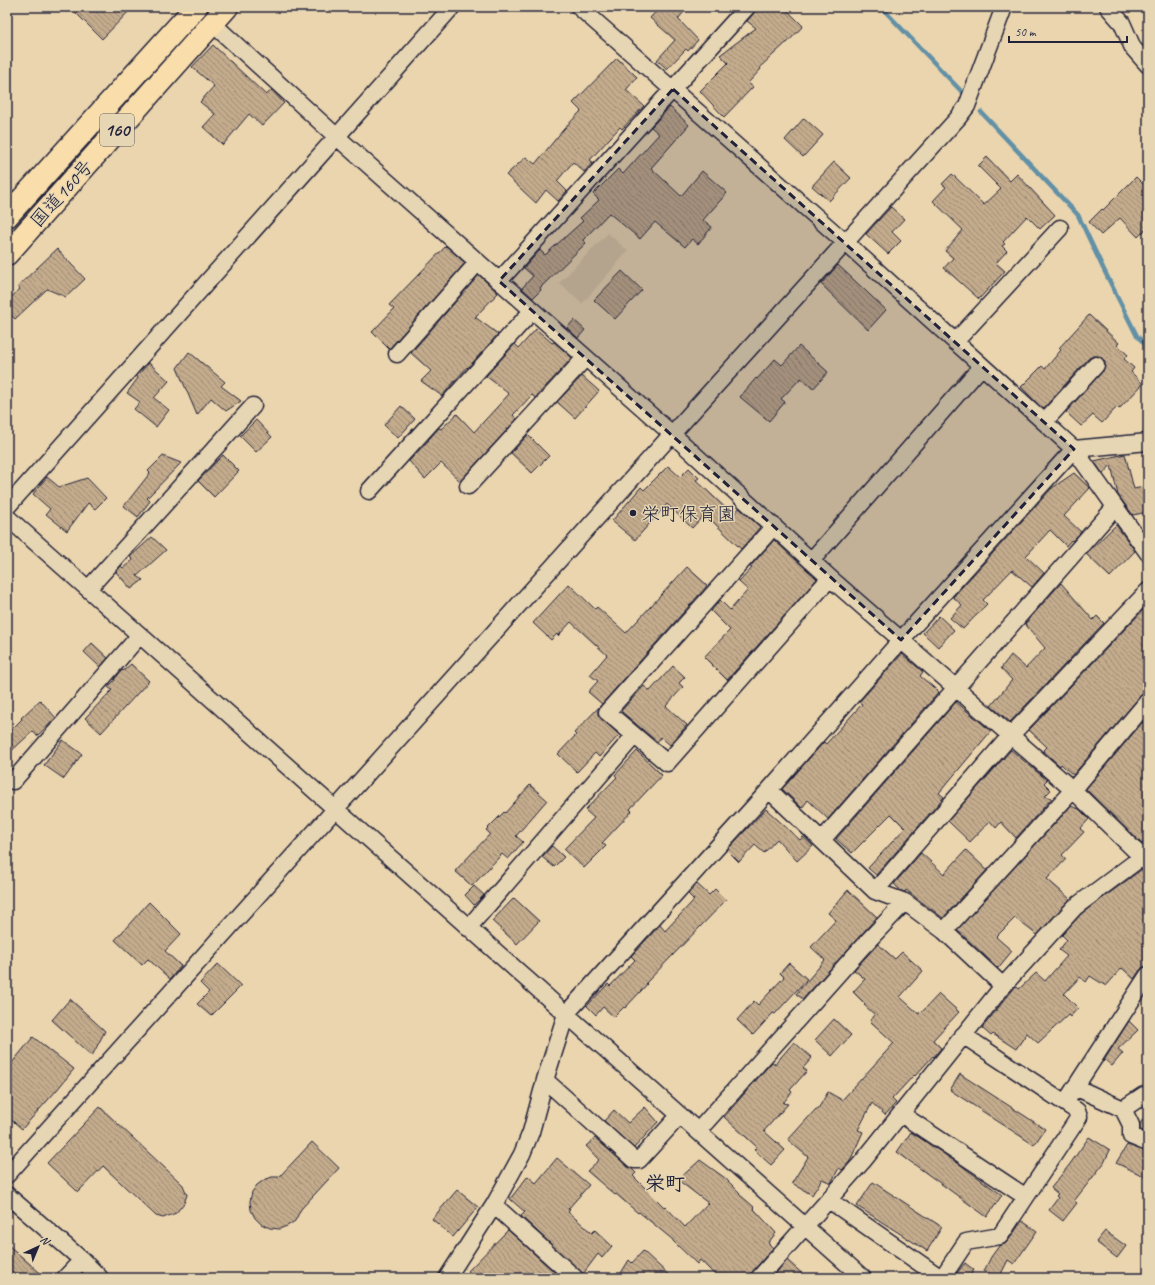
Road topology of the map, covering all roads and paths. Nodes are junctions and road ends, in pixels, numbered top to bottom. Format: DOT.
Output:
graph roads {
  1 [pos="196,7"];
  2 [pos="227,7"];
  3 [pos="452,7"];
  4 [pos="579,7"];
  5 [pos="747,7"];
  6 [pos="1004,7"];
  7 [pos="1108,7"];
  8 [pos="212,23"];
  9 [pos="1148,65"];
  10 [pos="673,89"];
  11 [pos="337,137"];
  12 [pos="7,216"];
  13 [pos="1060,228"];
  14 [pos="846,243"];
  15 [pos="7,254"];
  16 [pos="478,262"];
  17 [pos="499,282"];
  18 [pos="532,311"];
  19 [pos="955,342"];
  20 [pos="397,354"];
  21 [pos="585,358"];
  22 [pos="1096,365"];
  23 [pos="982,366"];
  24 [pos="253,406"];
  25 [pos="1044,422"];
  26 [pos="672,434"];
  27 [pos="1148,442"];
  28 [pos="1074,449"];
  29 [pos="468,486"];
  30 [pos="369,491"];
  31 [pos="7,507"];
  32 [pos="1115,507"];
  33 [pos="7,517"];
  34 [pos="774,526"];
  35 [pos="1148,553"];
  36 [pos="811,561"];
  37 [pos="830,578"];
  38 [pos="88,589"];
  39 [pos="1148,592"];
  40 [pos="140,635"];
  41 [pos="901,640"];
  42 [pos="955,688"];
  43 [pos="1148,701"];
  44 [pos="1011,735"];
  45 [pos="634,736"];
  46 [pos="13,781"];
  47 [pos="769,790"];
  48 [pos="1073,790"];
  49 [pos="336,810"];
  50 [pos="822,840"];
  51 [pos="1146,857"];
  52 [pos="875,891"];
  53 [pos="905,902"];
  54 [pos="468,928"];
  55 [pos="944,931"];
  56 [pos="1148,976"];
  57 [pos="1003,986"];
  58 [pos="566,1014"];
  59 [pos="963,1035"];
  60 [pos="545,1080"];
  61 [pos="1075,1087"];
  62 [pos="1148,1097"];
  63 [pos="1065,1103"];
  64 [pos="1123,1109"];
  65 [pos="901,1114"];
  66 [pos="680,1115"];
  67 [pos="698,1131"];
  68 [pos="1148,1144"];
  69 [pos="7,1175"];
  70 [pos="7,1195"];
  71 [pos="1026,1197"];
  72 [pos="829,1200"];
  73 [pos="494,1205"];
  74 [pos="804,1226"];
  75 [pos="82,1260"];
  76 [pos="65,1278"];
  77 [pos="100,1278"];
  78 [pos="447,1278"];
  79 [pos="575,1278"];
  80 [pos="759,1278"];
  81 [pos="863,1278"];
  82 [pos="942,1278"];
  1 -- 12 [label="highway, 国道160号 / 160"];
  2 -- 8 [label="highway, 国道160号 / 160"];
  3 -- 11 [label="street"];
  4 -- 10 [label="street"];
  5 -- 10 [label="street"];
  6 -- 14 [label="street"];
  7 -- 9 [label="street"];
  8 -- 11 [label="street"];
  8 -- 15 [label="highway, 国道160号 / 160"];
  10 -- 14 [label="street"];
  10 -- 17 [label="street"];
  11 -- 16 [label="street"];
  11 -- 31 [label="street"];
  13 -- 19 [label="street"];
  14 -- 19 [label="street"];
  14 -- 26 [label="street"];
  16 -- 17 [label="street"];
  16 -- 20 [label="street"];
  17 -- 18 [label="street"];
  18 -- 21 [label="street"];
  18 -- 30 [label="street"];
  19 -- 23 [label="street"];
  21 -- 26 [label="street"];
  21 -- 29 [label="street"];
  22 -- 25 [label="street"];
  23 -- 25 [label="street"];
  23 -- 36 [label="street"];
  24 -- 38 [label="street"];
  25 -- 28 [label="street"];
  26 -- 34 [label="street"];
  26 -- 49 [label="street"];
  27 -- 28 [label="street"];
  28 -- 32 [label="street"];
  28 -- 41 [label="street"];
  32 -- 35 [label="street"];
  32 -- 42 [label="street"];
  33 -- 38 [label="street"];
  34 -- 36 [label="street"];
  34 -- 45 [label="street"];
  36 -- 37 [label="street"];
  37 -- 41 [label="street"];
  37 -- 45 [label="street"];
  38 -- 40 [label="street"];
  39 -- 44 [label="street"];
  40 -- 46 [label="street"];
  40 -- 49 [label="street"];
  41 -- 42 [label="street"];
  41 -- 47 [label="street"];
  42 -- 44 [label="street"];
  42 -- 50 [label="street"];
  43 -- 48 [label="street"];
  44 -- 48 [label="street"];
  44 -- 52 [label="street"];
  45 -- 54 [label="street"];
  47 -- 50 [label="street"];
  47 -- 58 [label="street"];
  48 -- 51 [label="street"];
  48 -- 55 [label="street"];
  49 -- 54 [label="street"];
  49 -- 69 [label="street"];
  50 -- 52 [label="street"];
  51 -- 57 [label="street"];
  52 -- 53 [label="street"];
  53 -- 55 [label="street"];
  53 -- 67 [label="street"];
  54 -- 58 [label="street"];
  55 -- 57 [label="street"];
  56 -- 61 [label="street"];
  57 -- 59 [label="street"];
  58 -- 60 [label="street"];
  58 -- 66 [label="street"];
  59 -- 63 [label="street"];
  59 -- 65 [label="street"];
  60 -- 66 [label="street"];
  60 -- 73 [label="street"];
  61 -- 63 [label="street"];
  61 -- 64 [label="street"];
  62 -- 64 [label="street"];
  63 -- 71 [label="street"];
  64 -- 68 [label="street"];
  65 -- 71 [label="street"];
  65 -- 72 [label="street"];
  66 -- 67 [label="street"];
  67 -- 74 [label="street"];
  70 -- 75 [label="street"];
  71 -- 82 [label="street"];
  72 -- 74 [label="street"];
  72 -- 82 [label="street"];
  73 -- 78 [label="street"];
  73 -- 79 [label="street"];
  74 -- 80 [label="street"];
  74 -- 81 [label="street"];
  75 -- 76 [label="street"];
  75 -- 77 [label="street"];
}
